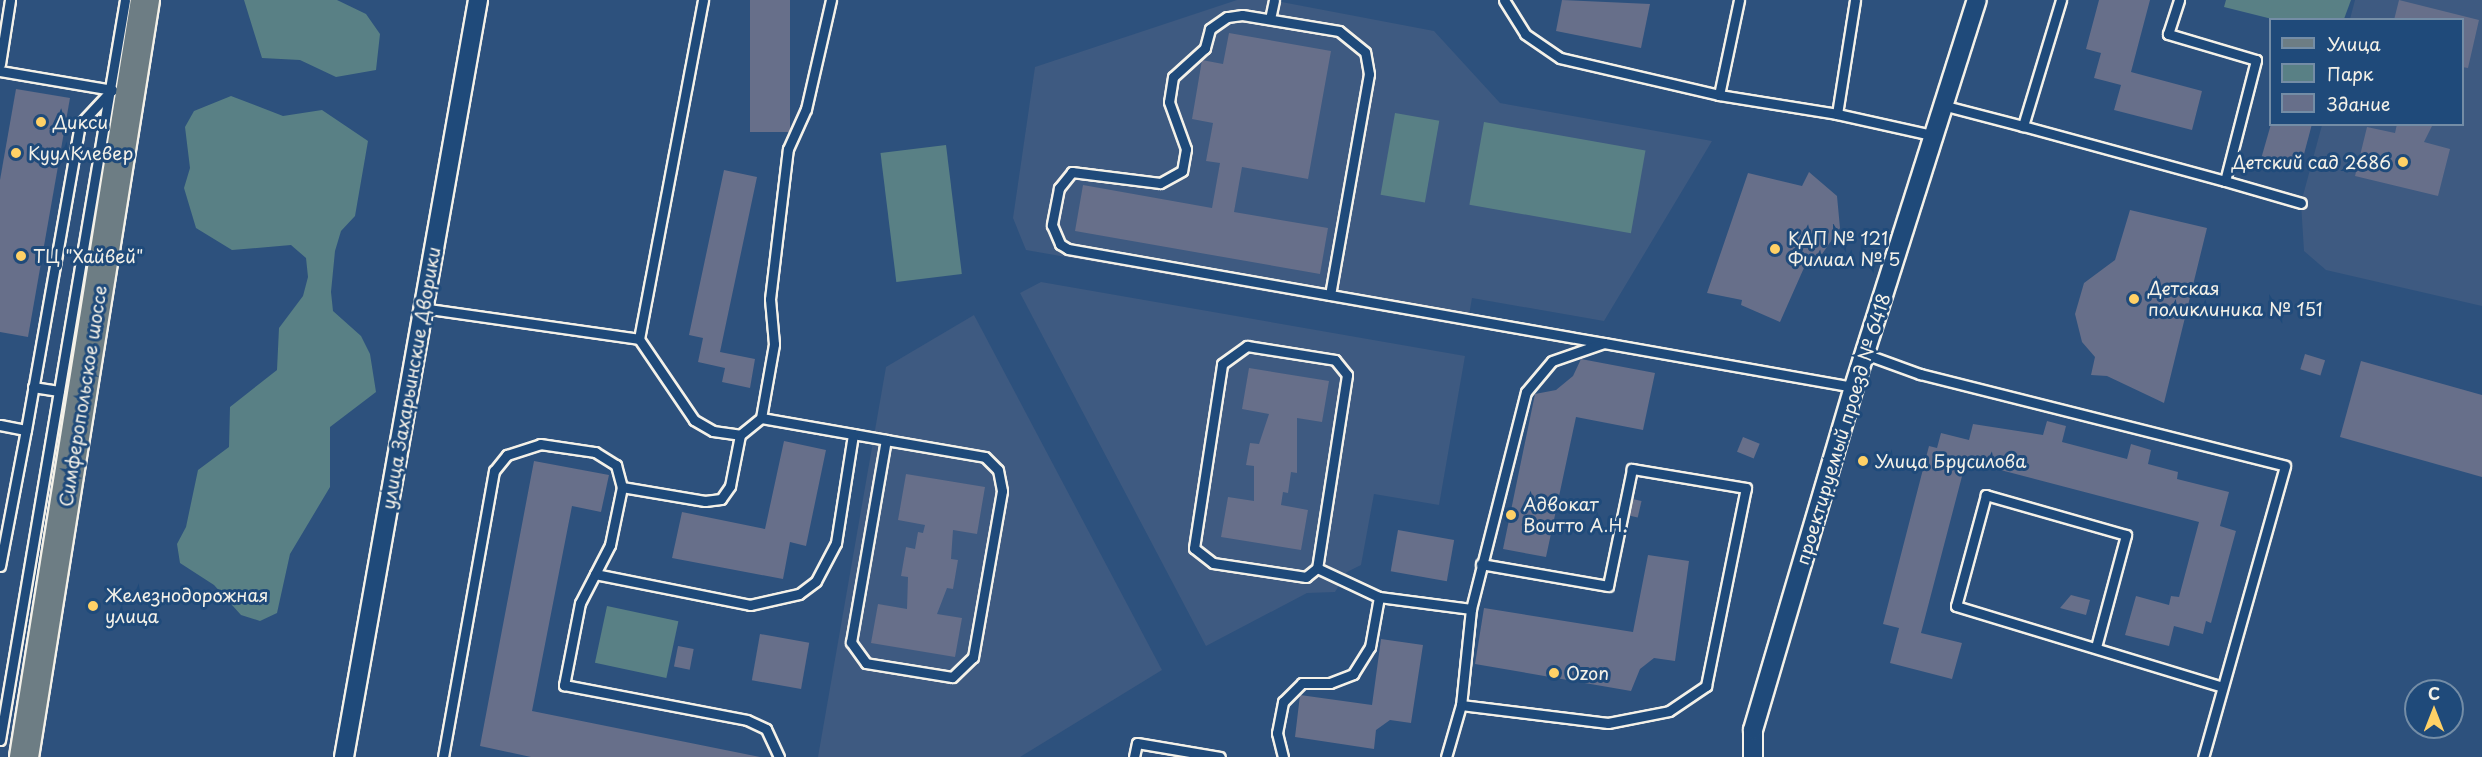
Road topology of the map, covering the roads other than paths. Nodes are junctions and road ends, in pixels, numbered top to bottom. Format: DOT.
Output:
graph roads {
  1 [pos="10,0"];
  2 [pos="125,0"];
  3 [pos="145,0"];
  4 [pos="478,0"];
  5 [pos="703,0"];
  6 [pos="831,0"];
  7 [pos="1274,0"];
  8 [pos="1504,0"];
  9 [pos="1739,0"];
  10 [pos="1855,0"];
  11 [pos="1977,0"];
  12 [pos="2061,0"];
  13 [pos="2179,0"];
  14 [pos="1270,19"];
  15 [pos="0,64"];
  16 [pos="0,71"];
  17 [pos="112,90"];
  18 [pos="1719,95"];
  19 [pos="1942,105"];
  20 [pos="1837,114"];
  21 [pos="2023,126"];
  22 [pos="1932,135"];
  23 [pos="2225,181"];
  24 [pos="2301,203"];
  25 [pos="1330,295"];
  26 [pos="422,308"];
  27 [pos="639,339"];
  28 [pos="1604,343"];
  29 [pos="1865,354"];
  30 [pos="33,387"];
  31 [pos="1854,387"];
  32 [pos="59,391"];
  33 [pos="761,418"];
  34 [pos="0,425"];
  35 [pos="26,429"];
  36 [pos="853,434"];
  37 [pos="740,435"];
  38 [pos="886,440"];
  39 [pos="622,487"];
  40 [pos="1481,564"];
  41 [pos="0,566"];
  42 [pos="1317,568"];
  43 [pos="595,574"];
  44 [pos="1379,597"];
  45 [pos="1471,609"];
  46 [pos="2096,647"];
  47 [pos="2222,687"];
  48 [pos="1461,705"];
  49 [pos="0,740"];
  50 [pos="24,757"];
  51 [pos="344,757"];
  52 [pos="443,757"];
  53 [pos="779,757"];
  54 [pos="1134,757"];
  55 [pos="1220,757"];
  56 [pos="1283,757"];
  57 [pos="1446,757"];
  58 [pos="1753,757"];
  59 [pos="2203,757"];
  1 -- 15 [label="lane"];
  2 -- 17 [label="lane"];
  3 -- 50 [label="main road, Симферопольское шоссе"];
  4 -- 26 [label="street, улица Захарьинские Дворики"];
  5 -- 27 [label="lane"];
  6 -- 33 [label="lane"];
  7 -- 14 [label="lane"];
  8 -- 18 [label="lane"];
  9 -- 18 [label="lane"];
  10 -- 20 [label="lane"];
  11 -- 19 [label="street, проектируемый проезд № 6418"];
  12 -- 21 [label="lane"];
  13 -- 23 [label="lane"];
  14 -- 25 [label="lane"];
  14 -- 25 [label="lane"];
  16 -- 17 [label="lane"];
  17 -- 30 [label="lane"];
  17 -- 32 [label="lane"];
  18 -- 20 [label="lane"];
  19 -- 21 [label="lane"];
  19 -- 22 [label="street, проектируемый проезд № 6418"];
  20 -- 22 [label="lane"];
  21 -- 23 [label="lane"];
  22 -- 29 [label="street, проектируемый проезд № 6418"];
  23 -- 24 [label="lane"];
  25 -- 28 [label="lane"];
  26 -- 27 [label="lane"];
  26 -- 51 [label="street, улица Захарьинские Дворики"];
  27 -- 37 [label="lane"];
  28 -- 31 [label="lane"];
  28 -- 40 [label="lane"];
  29 -- 31 [label="street, проектируемый проезд № 6418"];
  29 -- 47 [label="lane"];
  30 -- 32 [label="lane"];
  30 -- 35 [label="lane"];
  31 -- 58 [label="street, проектируемый проезд № 6418"];
  32 -- 49 [label="lane"];
  33 -- 36 [label="lane"];
  33 -- 37 [label="lane"];
  34 -- 35 [label="lane"];
  35 -- 41 [label="lane"];
  36 -- 38 [label="lane"];
  36 -- 43 [label="lane"];
  37 -- 39 [label="lane"];
  38 -- 38 [label="lane"];
  39 -- 43 [label="lane"];
  39 -- 52 [label="lane"];
  40 -- 45 [label="lane"];
  40 -- 48 [label="lane"];
  42 -- 42 [label="lane"];
  42 -- 44 [label="lane"];
  43 -- 53 [label="lane"];
  44 -- 45 [label="lane"];
  44 -- 56 [label="lane"];
  45 -- 48 [label="lane"];
  46 -- 46 [label="lane"];
  46 -- 47 [label="lane"];
  47 -- 59 [label="lane"];
  48 -- 57 [label="lane"];
  54 -- 55 [label="lane"];
}
